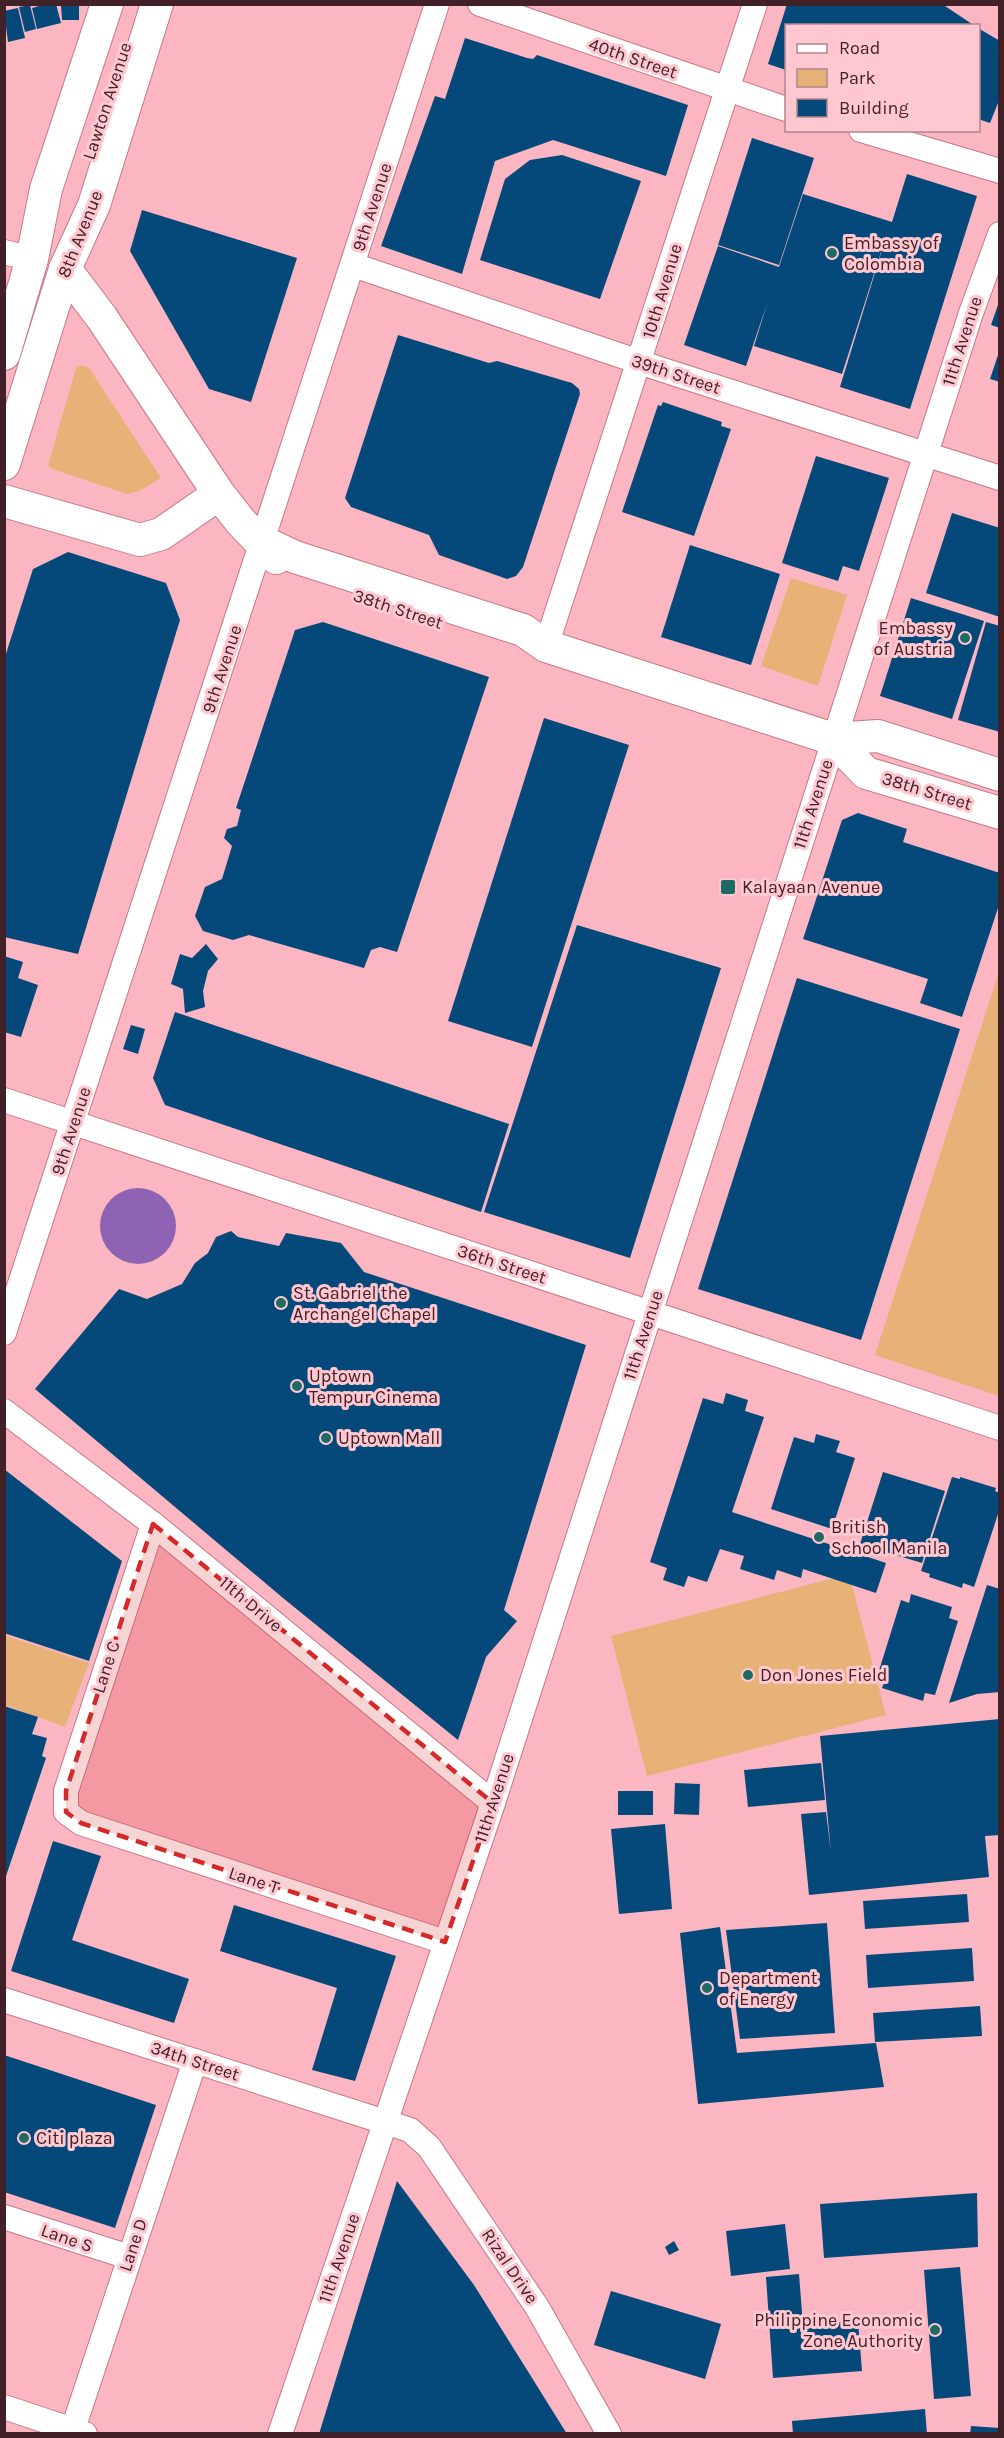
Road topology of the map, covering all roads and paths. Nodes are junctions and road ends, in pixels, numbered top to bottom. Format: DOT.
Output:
graph roads {
  1 [pos="107,4"];
  2 [pos="124,4"];
  3 [pos="139,4"];
  4 [pos="157,4"];
  5 [pos="437,4"];
  6 [pos="480,4"];
  7 [pos="755,4"];
  8 [pos="726,91"];
  9 [pos="785,109"];
  10 [pos="868,132"];
  11 [pos="999,171"];
  12 [pos="999,234"];
  13 [pos="18,255"];
  14 [pos="353,265"];
  15 [pos="65,269"];
  16 [pos="4,354"];
  17 [pos="639,362"];
  18 [pos="926,454"];
  19 [pos="4,464"];
  20 [pos="999,478"];
  21 [pos="219,494"];
  22 [pos="4,501"];
  23 [pos="263,542"];
  24 [pos="546,646"];
  25 [pos="834,739"];
  26 [pos="999,775"];
  27 [pos="999,813"];
  28 [pos="4,1100"];
  29 [pos="74,1123"];
  30 [pos="650,1313"];
  31 [pos="4,1333"];
  32 [pos="4,1411"];
  33 [pos="999,1428"];
  34 [pos="153,1524"];
  35 [pos="493,1803"];
  36 [pos="66,1812"];
  37 [pos="445,1942"];
  38 [pos="4,2000"];
  39 [pos="195,2061"];
  40 [pos="385,2122"];
  41 [pos="4,2217"];
  42 [pos="129,2257"];
  43 [pos="4,2407"];
  44 [pos="79,2431"];
  45 [pos="280,2433"];
  46 [pos="609,2433"];
  1 -- 13 [label="main road, 8th Avenue"];
  2 -- 13 [label="main road, Lawton Avenue"];
  3 -- 15 [label="main road, Lawton Avenue"];
  4 -- 15 [label="main road, 8th Avenue"];
  5 -- 14 [label="street, 9th Avenue"];
  6 -- 8 [label="street, 40th Street"];
  7 -- 8 [label="street, 10th Avenue"];
  8 -- 9 [label="street, 40th Street"];
  8 -- 17 [label="street, 10th Avenue"];
  10 -- 11 [label="street"];
  12 -- 18 [label="street, 11th Avenue"];
  13 -- 16 [label="main road, 8th Avenue"];
  14 -- 17 [label="street, 39th Street"];
  14 -- 23 [label="street, 9th Avenue"];
  15 -- 19 [label="main road, 8th Avenue"];
  15 -- 21 [label="main road, 38th Street"];
  17 -- 18 [label="street, 39th Street"];
  17 -- 24 [label="street, 10th Avenue"];
  18 -- 20 [label="street, 39th Street"];
  18 -- 25 [label="street, 11th Avenue"];
  21 -- 22 [label="main road"];
  21 -- 23 [label="main road, 38th Street"];
  23 -- 24 [label="main road, 38th Street"];
  23 -- 29 [label="street, 9th Avenue"];
  24 -- 25 [label="main road, 38th Street"];
  25 -- 26 [label="main road, 38th Street"];
  25 -- 27 [label="main road, 38th Street"];
  25 -- 30 [label="street, 11th Avenue"];
  28 -- 29 [label="street, 36th Street"];
  29 -- 30 [label="street, 36th Street"];
  29 -- 31 [label="street, 9th Avenue"];
  30 -- 33 [label="street, 36th Street"];
  30 -- 35 [label="street, 11th Avenue"];
  32 -- 34 [label="street, 11th Drive"];
  34 -- 35 [label="street, 11th Drive"];
  34 -- 36 [label="street, Lane C"];
  35 -- 37 [label="street, 11th Avenue"];
  36 -- 37 [label="street, Lane T"];
  37 -- 40 [label="street, 11th Avenue"];
  38 -- 39 [label="street, 34th Street"];
  39 -- 40 [label="street, 34th Street"];
  39 -- 42 [label="street, Lane D"];
  40 -- 45 [label="street, 11th Avenue"];
  40 -- 46 [label="street, Rizal Drive"];
  41 -- 42 [label="street, Lane S"];
  42 -- 44 [label="street, Lane D"];
  43 -- 44 [label="street"];
}
